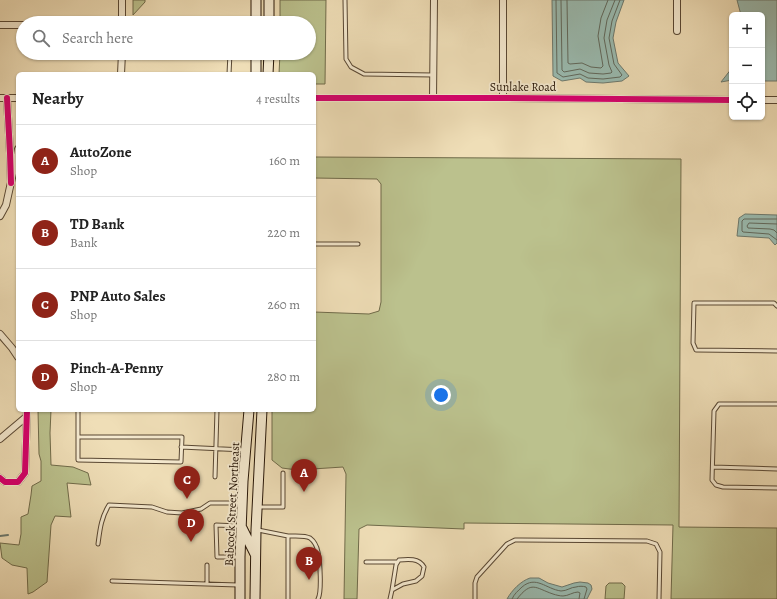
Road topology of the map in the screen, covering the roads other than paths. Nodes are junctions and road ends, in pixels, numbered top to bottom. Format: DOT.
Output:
graph roads {
  1 [pos="122,0"];
  2 [pos="256,0"];
  3 [pos="269,0"];
  4 [pos="345,0"];
  5 [pos="434,0"];
  6 [pos="503,0"];
  7 [pos="677,0"];
  8 [pos="122,16"];
  9 [pos="256,16"];
  10 [pos="269,16"];
  11 [pos="0,25"];
  12 [pos="16,25"];
  13 [pos="677,31"];
  14 [pos="122,60"];
  15 [pos="230,60"];
  16 [pos="256,60"];
  17 [pos="269,60"];
  18 [pos="122,72"];
  19 [pos="229,72"];
  20 [pos="256,72"];
  21 [pos="268,72"];
  22 [pos="433,75"];
  23 [pos="3,98"];
  24 [pos="16,98"];
  25 [pos="316,98"];
  26 [pos="433,98"];
  27 [pos="503,98"];
  28 [pos="729,100"];
  29 [pos="765,100"];
  30 [pos="777,100"];
  31 [pos="16,159"];
  32 [pos="11,183"];
  33 [pos="0,216"];
  34 [pos="316,244"];
  35 [pos="358,244"];
  36 [pos="777,306"];
  37 [pos="0,334"];
  38 [pos="777,351"];
  39 [pos="16,354"];
  40 [pos="777,404"];
  41 [pos="26,412"];
  42 [pos="78,412"];
  43 [pos="217,412"];
  44 [pos="249,412"];
  45 [pos="262,412"];
  46 [pos="26,417"];
  47 [pos="78,437"];
  48 [pos="0,439"];
  49 [pos="181,447"];
  50 [pos="216,449"];
  51 [pos="246,450"];
  52 [pos="713,467"];
  53 [pos="777,468"];
  54 [pos="283,473"];
  55 [pos="215,477"];
  56 [pos="0,478"];
  57 [pos="777,488"];
  58 [pos="242,503"];
  59 [pos="257,507"];
  60 [pos="241,526"];
  61 [pos="256,530"];
  62 [pos="288,536"];
  63 [pos="98,544"];
  64 [pos="256,555"];
  65 [pos="240,557"];
  66 [pos="366,562"];
  67 [pos="397,562"];
  68 [pos="207,565"];
  69 [pos="112,581"];
  70 [pos="207,584"];
  71 [pos="240,585"];
  72 [pos="392,590"];
  73 [pos="240,599"];
  74 [pos="255,599"];
  75 [pos="288,599"];
  76 [pos="318,599"];
  77 [pos="390,599"];
  78 [pos="475,599"];
  79 [pos="659,599"];
  1 -- 8 [label="street"];
  2 -- 9 [label="main road"];
  3 -- 10 [label="main road"];
  4 -- 22 [label="lane"];
  5 -- 22 [label="street"];
  6 -- 27 [label="street"];
  7 -- 13 [label="street"];
  11 -- 12 [label="street"];
  14 -- 18 [label="street"];
  15 -- 19 [label="lane"];
  16 -- 20 [label="main road"];
  17 -- 21 [label="main road"];
  22 -- 26 [label="street"];
  23 -- 24 [label="street"];
  23 -- 32 [label="street"];
  25 -- 26 [label="street, Sunlake Road"];
  26 -- 27 [label="street, Sunlake Road"];
  27 -- 28 [label="street, Sunlake Road"];
  29 -- 30 [label="street"];
  31 -- 32 [label="street"];
  32 -- 33 [label="street"];
  34 -- 35 [label="lane"];
  36 -- 38 [label="lane"];
  37 -- 39 [label="street"];
  40 -- 52 [label="lane"];
  41 -- 46 [label="street"];
  42 -- 47 [label="lane"];
  43 -- 50 [label="lane"];
  44 -- 51 [label="main road, Babcock Street Northeast"];
  45 -- 59 [label="main road, Babcock Street Northeast"];
  46 -- 48 [label="street"];
  46 -- 56 [label="street"];
  47 -- 49 [label="lane"];
  47 -- 49 [label="lane"];
  49 -- 50 [label="lane"];
  50 -- 51 [label="lane"];
  50 -- 55 [label="lane"];
  51 -- 58 [label="main road, Babcock Street Northeast"];
  52 -- 53 [label="lane"];
  52 -- 57 [label="lane"];
  54 -- 59 [label="lane"];
  58 -- 60 [label="main road, Babcock Street Northeast"];
  58 -- 61 [label="main road"];
  58 -- 63 [label="lane"];
  59 -- 61 [label="main road, Babcock Street Northeast"];
  60 -- 64 [label="main road"];
  60 -- 65 [label="main road, Babcock Street Northeast"];
  60 -- 65 [label="lane"];
  61 -- 62 [label="lane"];
  61 -- 64 [label="main road, Babcock Street Northeast"];
  62 -- 75 [label="lane"];
  62 -- 76 [label="lane"];
  64 -- 74 [label="main road, Babcock Street Northeast"];
  65 -- 71 [label="main road, Babcock Street Northeast"];
  66 -- 67 [label="lane"];
  67 -- 72 [label="lane"];
  67 -- 72 [label="lane"];
  68 -- 70 [label="lane"];
  69 -- 70 [label="lane"];
  70 -- 71 [label="lane"];
  71 -- 73 [label="main road, Babcock Street Northeast"];
  72 -- 77 [label="lane"];
  78 -- 79 [label="lane"];
}
